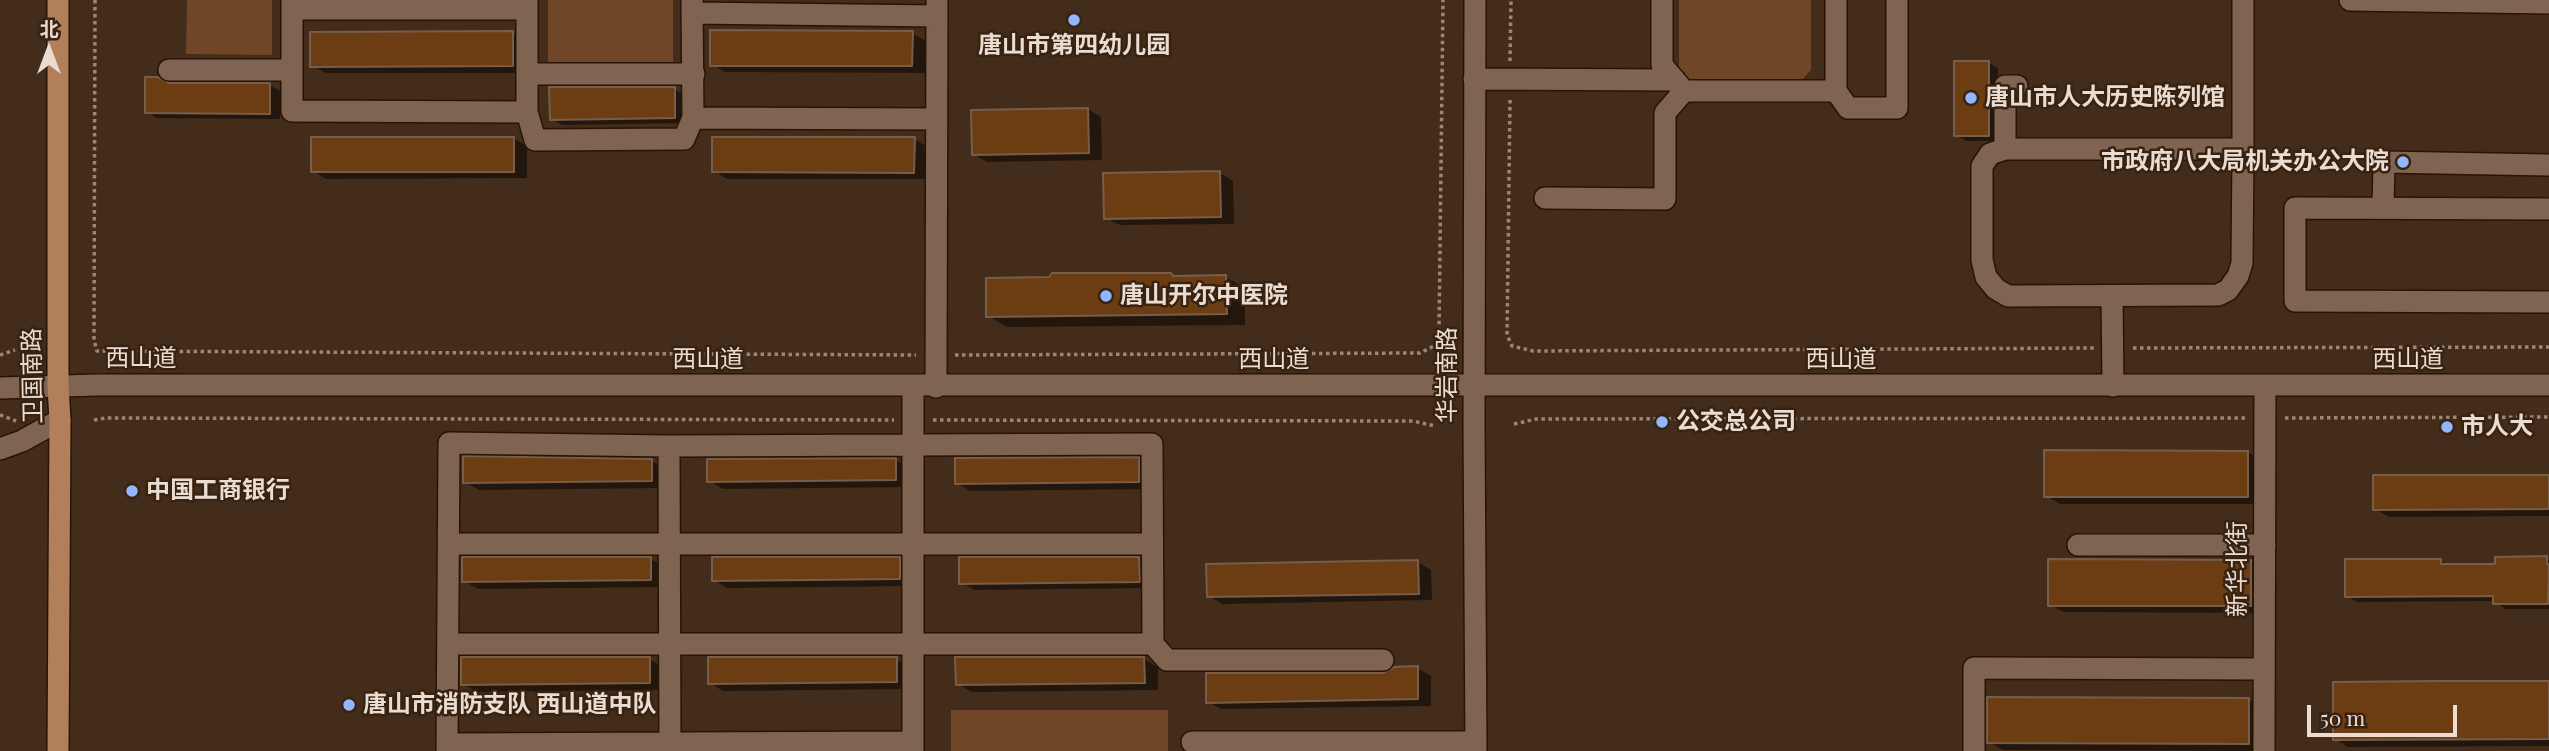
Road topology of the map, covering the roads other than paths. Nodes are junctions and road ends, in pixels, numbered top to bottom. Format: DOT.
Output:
graph roads {
  1 [pos="58,0"];
  2 [pos="1475,0"];
  3 [pos="1662,0"];
  4 [pos="1836,0"];
  5 [pos="1897,0"];
  6 [pos="2243,0"];
  7 [pos="2350,0"];
  8 [pos="2549,3"];
  9 [pos="527,4"];
  10 [pos="292,5"];
  11 [pos="693,7"];
  12 [pos="937,8"];
  13 [pos="169,70"];
  14 [pos="292,70"];
  15 [pos="528,74"];
  16 [pos="694,74"];
  17 [pos="1474,79"];
  18 [pos="1680,86"];
  19 [pos="2017,86"];
  20 [pos="1836,91"];
  21 [pos="527,112"];
  22 [pos="693,118"];
  23 [pos="937,119"];
  24 [pos="2006,149"];
  25 [pos="2243,149"];
  26 [pos="2549,165"];
  27 [pos="1545,198"];
  28 [pos="2383,208"];
  29 [pos="2549,209"];
  30 [pos="2112,296"];
  31 [pos="2549,302"];
  32 [pos="58,386"];
  33 [pos="2113,386"];
  34 [pos="2265,386"];
  35 [pos="2549,386"];
  36 [pos="913,387"];
  37 [pos="936,387"];
  38 [pos="1474,387"];
  39 [pos="0,388"];
  40 [pos="60,420"];
  41 [pos="913,445"];
  42 [pos="669,446"];
  43 [pos="0,449"];
  44 [pos="449,544"];
  45 [pos="669,544"];
  46 [pos="913,544"];
  47 [pos="1152,544"];
  48 [pos="2078,545"];
  49 [pos="2264,545"];
  50 [pos="448,644"];
  51 [pos="670,644"];
  52 [pos="913,644"];
  53 [pos="1153,644"];
  54 [pos="1383,660"];
  55 [pos="2264,669"];
  56 [pos="1192,742"];
  57 [pos="670,747"];
  58 [pos="913,747"];
  59 [pos="1329,747"];
  60 [pos="1476,747"];
  61 [pos="447,748"];
  62 [pos="58,751"];
  63 [pos="1974,751"];
  64 [pos="2264,751"];
  1 -- 32 [label="main road, 卫国南路"];
  2 -- 17 [label="street, 华岩南路"];
  3 -- 18 [label="street"];
  4 -- 20 [label="street"];
  5 -- 20 [label="street"];
  6 -- 25 [label="street"];
  7 -- 8 [label="street"];
  9 -- 10 [label="street"];
  9 -- 15 [label="street"];
  10 -- 14 [label="street"];
  11 -- 12 [label="street"];
  11 -- 16 [label="street"];
  12 -- 23 [label="street"];
  13 -- 14 [label="street"];
  14 -- 21 [label="street"];
  15 -- 16 [label="street"];
  15 -- 21 [label="street"];
  16 -- 22 [label="street"];
  17 -- 18 [label="street"];
  17 -- 38 [label="street, 华岩南路"];
  18 -- 20 [label="street"];
  18 -- 27 [label="street"];
  19 -- 24 [label="street"];
  21 -- 22 [label="street"];
  22 -- 23 [label="street"];
  23 -- 37 [label="street"];
  24 -- 25 [label="street"];
  24 -- 30 [label="street"];
  25 -- 30 [label="street"];
  26 -- 28 [label="street"];
  28 -- 29 [label="street"];
  28 -- 31 [label="street"];
  30 -- 33 [label="street"];
  32 -- 36 [label="street, 西山道"];
  32 -- 39 [label="street, 西山道"];
  32 -- 40 [label="main road, 卫国南路"];
  33 -- 34 [label="street, 西山道"];
  33 -- 38 [label="street, 西山道"];
  34 -- 35 [label="street, 西山道"];
  34 -- 49 [label="street, 新华北街"];
  36 -- 37 [label="street, 西山道"];
  36 -- 41 [label="street"];
  37 -- 38 [label="street, 西山道"];
  38 -- 60 [label="street, 华岩南路"];
  40 -- 43 [label="street"];
  40 -- 62 [label="main road, 卫国南路"];
  41 -- 42 [label="street"];
  41 -- 46 [label="street"];
  41 -- 47 [label="street"];
  42 -- 44 [label="street"];
  42 -- 45 [label="street"];
  44 -- 45 [label="street"];
  44 -- 50 [label="street"];
  45 -- 46 [label="street"];
  45 -- 51 [label="street"];
  46 -- 47 [label="street"];
  46 -- 52 [label="street"];
  47 -- 53 [label="street"];
  48 -- 49 [label="street"];
  49 -- 55 [label="street, 新华北街"];
  50 -- 51 [label="street"];
  50 -- 61 [label="street"];
  51 -- 52 [label="street"];
  51 -- 57 [label="street"];
  52 -- 53 [label="street"];
  52 -- 58 [label="street"];
  53 -- 54 [label="street"];
  55 -- 63 [label="street"];
  55 -- 64 [label="street, 新华北街"];
  56 -- 59 [label="street"];
  57 -- 58 [label="street"];
  57 -- 61 [label="street"];
  59 -- 60 [label="street"];
}
